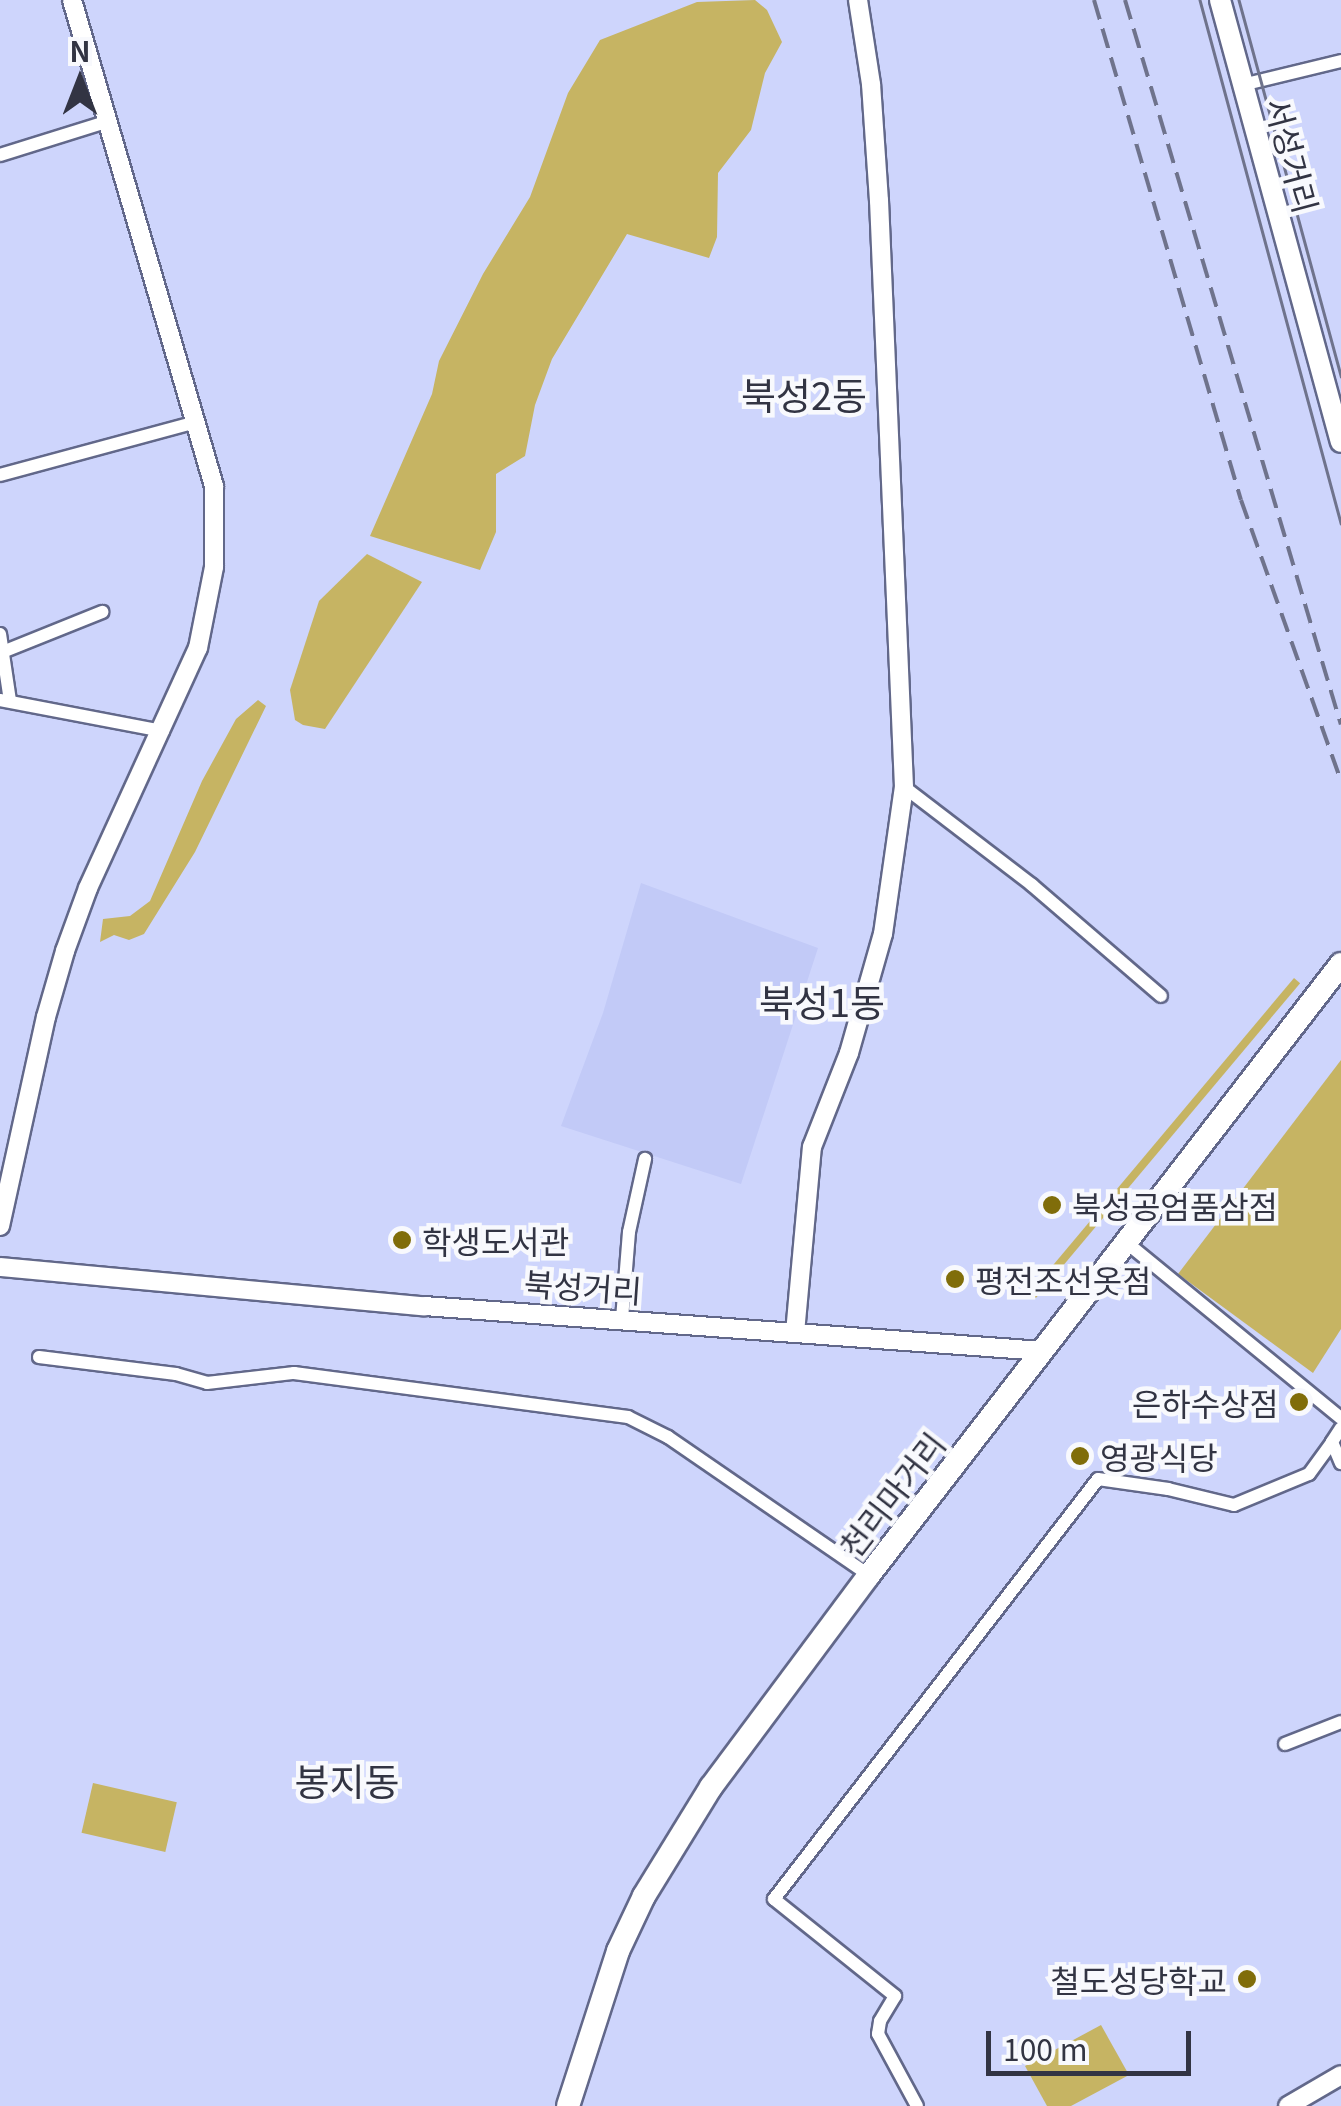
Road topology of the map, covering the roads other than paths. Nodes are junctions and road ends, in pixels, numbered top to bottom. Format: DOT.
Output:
graph roads {
  1 [pos="72,0"];
  2 [pos="858,0"];
  3 [pos="1220,0"];
  4 [pos="1341,61"];
  5 [pos="1242,85"];
  6 [pos="109,121"];
  7 [pos="0,156"];
  8 [pos="196,422"];
  9 [pos="1341,442"];
  10 [pos="0,475"];
  11 [pos="102,612"];
  12 [pos="0,634"];
  13 [pos="5,651"];
  14 [pos="5,700"];
  15 [pos="163,731"];
  16 [pos="904,787"];
  17 [pos="1341,964"];
  18 [pos="1161,996"];
  19 [pos="645,1160"];
  20 [pos="0,1226"];
  21 [pos="1127,1244"];
  22 [pos="0,1267"];
  23 [pos="622,1319"];
  24 [pos="795,1333"];
  25 [pos="1044,1351"];
  26 [pos="39,1356"];
  27 [pos="1341,1418"];
  28 [pos="1341,1428"];
  29 [pos="1332,1442"];
  30 [pos="1341,1462"];
  31 [pos="869,1575"];
  32 [pos="1341,1722"];
  33 [pos="1285,1744"];
  34 [pos="1341,2075"];
  35 [pos="568,2106"];
  36 [pos="917,2106"];
  37 [pos="1288,2106"];
  1 -- 6 [label="street"];
  2 -- 16 [label="street"];
  3 -- 5 [label="main road, 서성거리"];
  4 -- 5 [label="street"];
  5 -- 9 [label="main road, 서성거리"];
  6 -- 7 [label="street"];
  6 -- 8 [label="street"];
  8 -- 10 [label="street"];
  8 -- 15 [label="street"];
  11 -- 13 [label="street"];
  12 -- 13 [label="street"];
  13 -- 14 [label="street"];
  14 -- 15 [label="street"];
  15 -- 20 [label="street"];
  16 -- 18 [label="street"];
  16 -- 24 [label="street"];
  17 -- 21 [label="highway, 천리마거리"];
  19 -- 23 [label="street"];
  21 -- 25 [label="highway, 천리마거리"];
  21 -- 27 [label="street"];
  22 -- 23 [label="street, 북성거리"];
  23 -- 24 [label="street, 북성거리"];
  24 -- 25 [label="street, 북성거리"];
  25 -- 31 [label="highway, 천리마거리"];
  26 -- 31 [label="street"];
  28 -- 29 [label="street"];
  29 -- 30 [label="street"];
  29 -- 36 [label="street"];
  31 -- 35 [label="highway, 천리마거리"];
  32 -- 33 [label="street"];
  34 -- 37 [label="street"];
}
